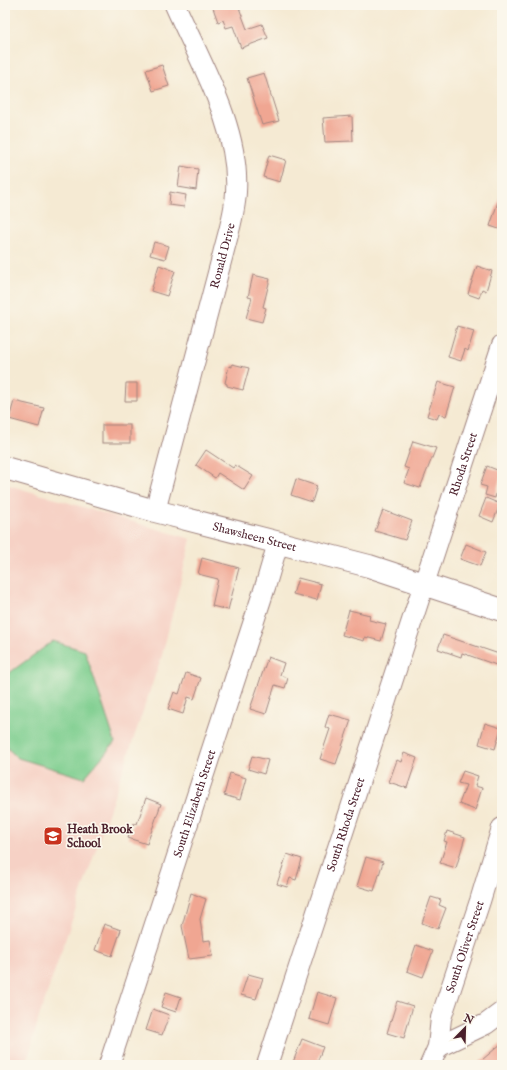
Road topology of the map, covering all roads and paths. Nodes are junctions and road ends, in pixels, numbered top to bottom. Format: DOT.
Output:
graph roads {
  1 [pos="174,5"];
  2 [pos="502,345"];
  3 [pos="5,468"];
  4 [pos="155,511"];
  5 [pos="278,543"];
  6 [pos="425,584"];
  7 [pos="502,610"];
  8 [pos="502,828"];
  9 [pos="502,1012"];
  10 [pos="438,1047"];
  11 [pos="109,1065"];
  12 [pos="267,1065"];
  13 [pos="430,1065"];
  1 -- 4 [label="street, Ronald Drive"];
  2 -- 6 [label="street, Rhoda Street"];
  3 -- 4 [label="main road, Shawsheen Street"];
  4 -- 5 [label="main road, Shawsheen Street"];
  5 -- 6 [label="main road, Shawsheen Street"];
  5 -- 11 [label="street, South Elizabeth Street"];
  6 -- 7 [label="main road, Shawsheen Street"];
  6 -- 12 [label="street, South Rhoda Street"];
  8 -- 10 [label="street, South Oliver Street"];
  9 -- 10 [label="street"];
  10 -- 13 [label="street, South Oliver Street"];
}
